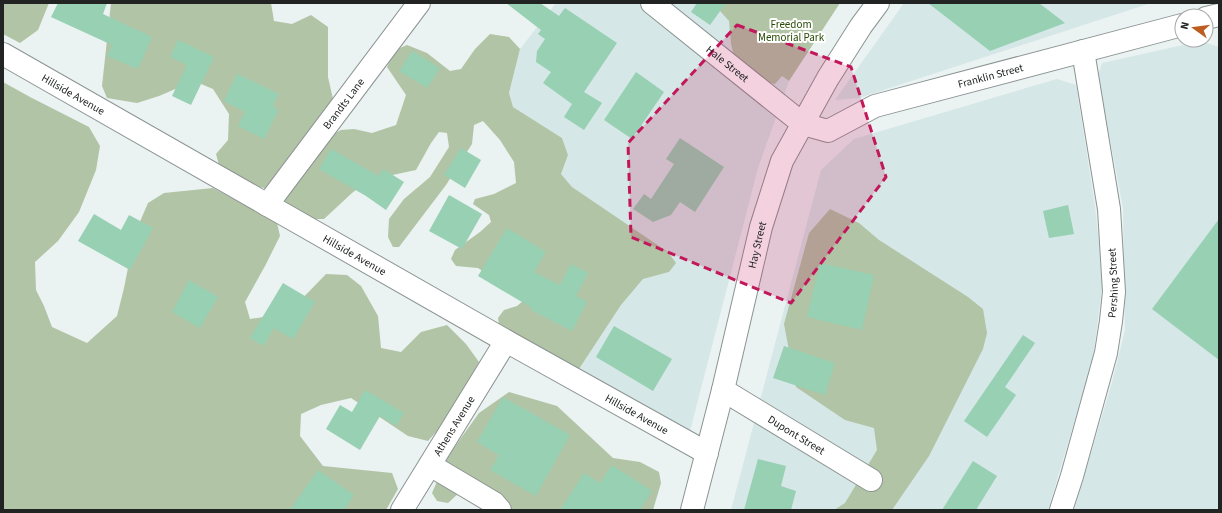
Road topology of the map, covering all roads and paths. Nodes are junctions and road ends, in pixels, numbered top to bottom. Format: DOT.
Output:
graph roads {
  1 [pos="419,3"];
  2 [pos="652,3"];
  3 [pos="878,3"];
  4 [pos="1174,27"];
  5 [pos="1083,51"];
  6 [pos="3,54"];
  7 [pos="803,124"];
  8 [pos="268,205"];
  9 [pos="506,341"];
  10 [pos="723,390"];
  11 [pos="707,453"];
  12 [pos="430,465"];
  13 [pos="871,480"];
  14 [pos="402,510"];
  15 [pos="500,510"];
  16 [pos="692,510"];
  17 [pos="1061,510"];
  1 -- 8 [label="street, Brandts Lane"];
  2 -- 7 [label="street, Hale Street"];
  3 -- 7 [label="street, Hay Street"];
  4 -- 5 [label="street, Franklin Street"];
  5 -- 7 [label="street, Franklin Street"];
  5 -- 17 [label="street, Pershing Street"];
  6 -- 8 [label="street, Hillside Avenue"];
  7 -- 10 [label="street, Hay Street"];
  8 -- 9 [label="street, Hillside Avenue"];
  9 -- 11 [label="street, Hillside Avenue"];
  9 -- 12 [label="street, Athens Avenue"];
  10 -- 11 [label="street, Hay Street"];
  10 -- 13 [label="street, Dupont Street"];
  11 -- 16 [label="street, Hay Street"];
  12 -- 14 [label="street, Athens Avenue"];
  12 -- 15 [label="street"];
}
